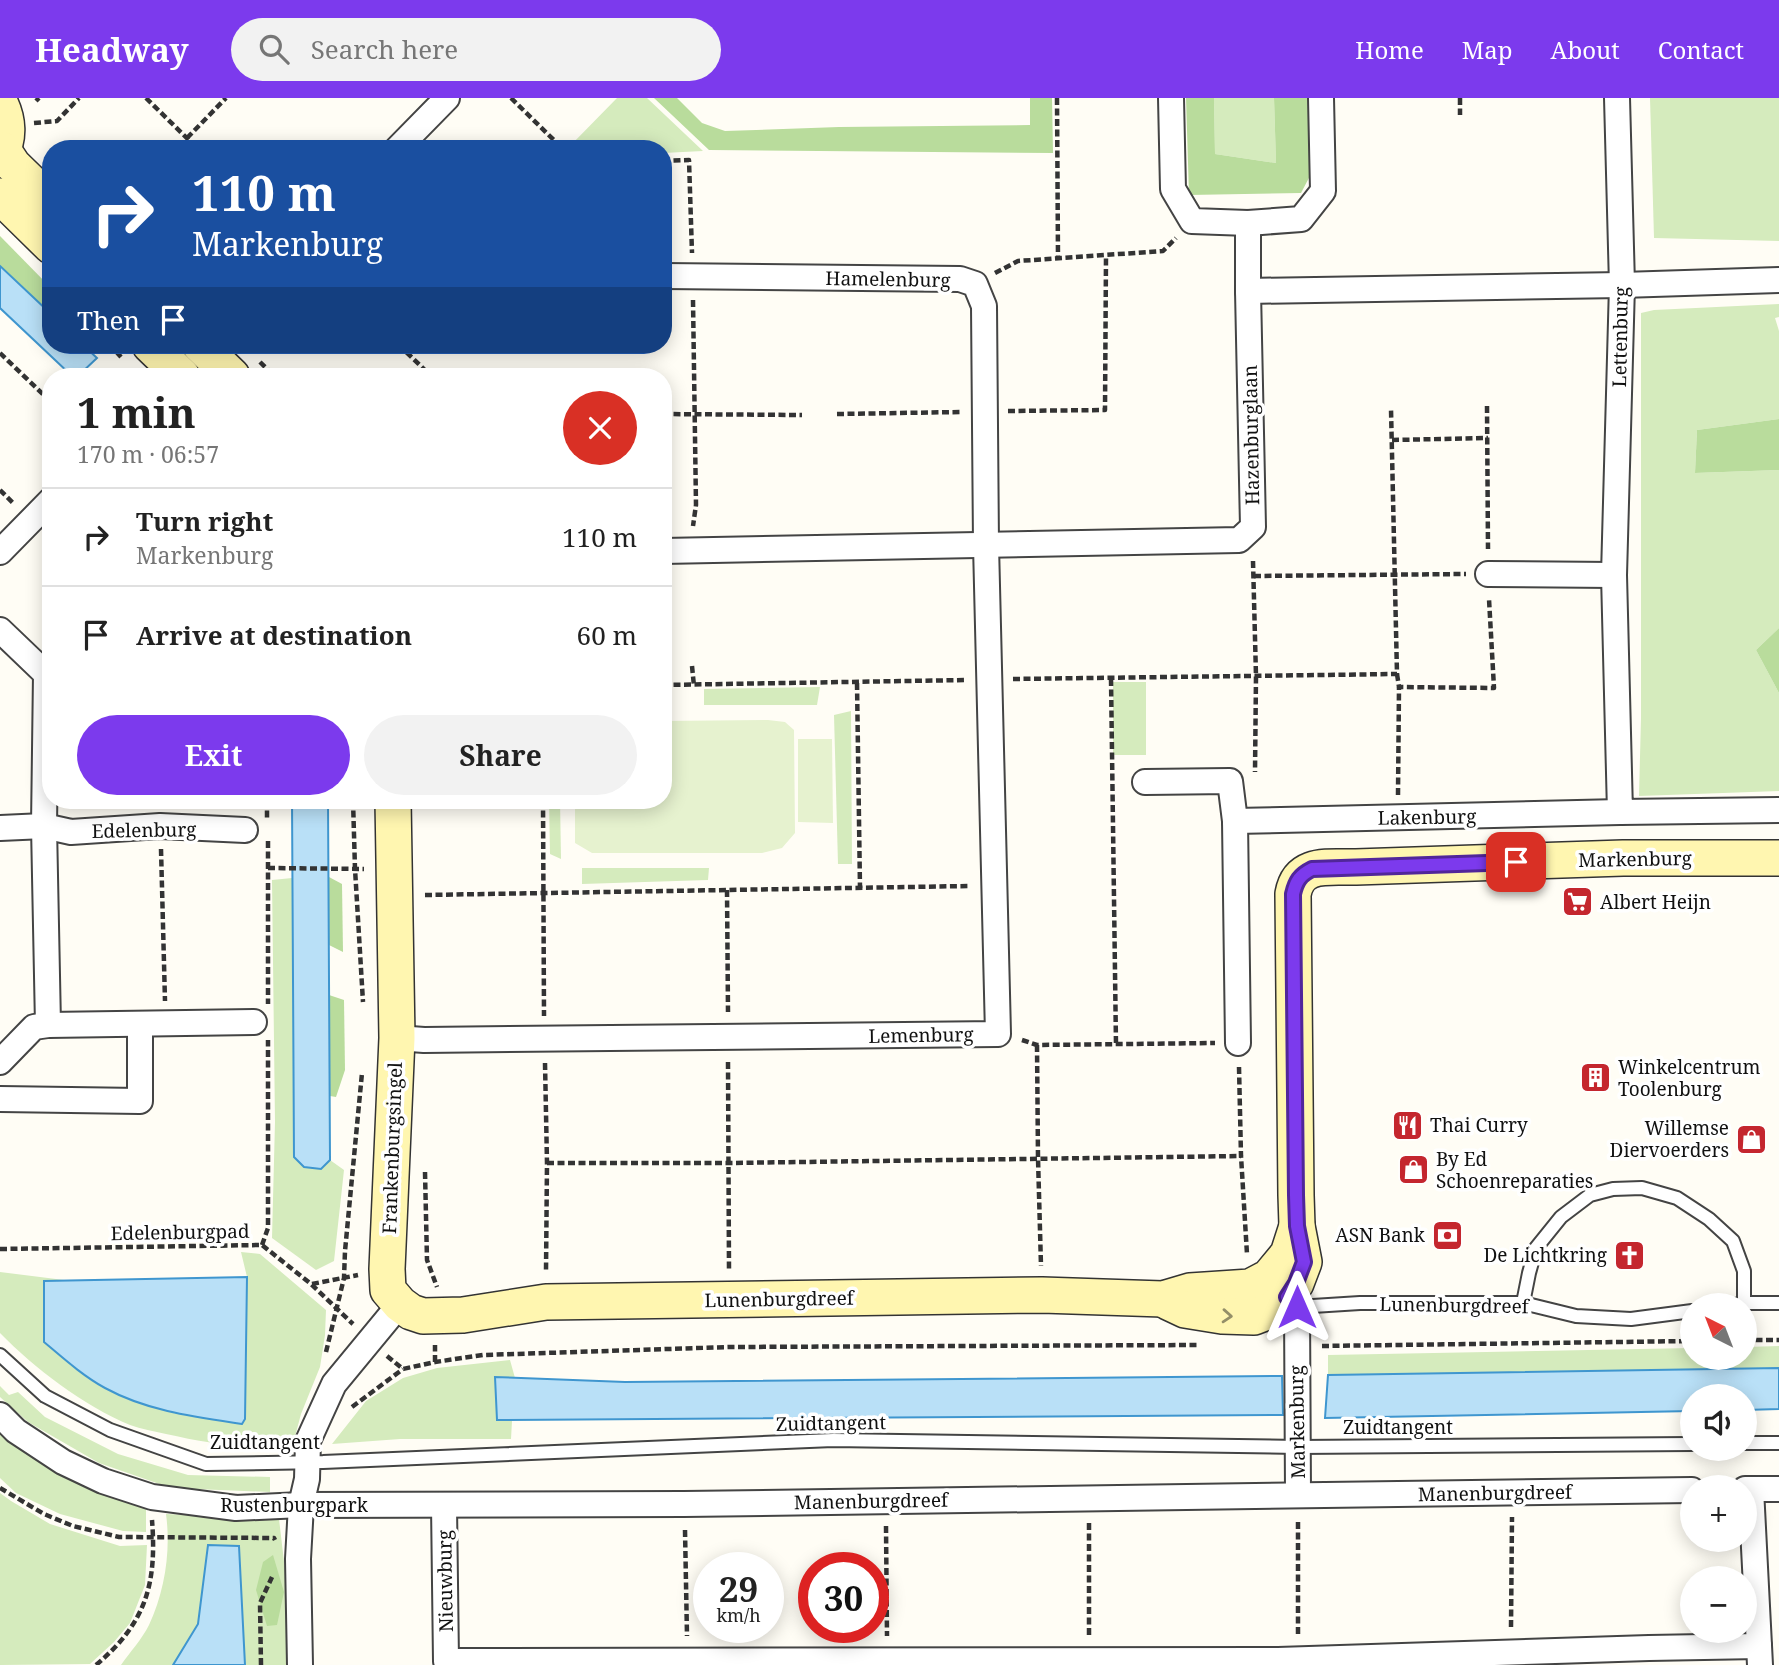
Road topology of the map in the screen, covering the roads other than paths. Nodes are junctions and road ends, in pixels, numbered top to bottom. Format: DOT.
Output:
graph roads {
  1 [pos="447,98"];
  2 [pos="1171,98"];
  3 [pos="1321,98"];
  4 [pos="1617,98"];
  5 [pos="16,101"];
  6 [pos="408,140"];
  7 [pos="1,153"];
  8 [pos="42,193"];
  9 [pos="0,196"];
  10 [pos="1248,223"];
  11 [pos="42,237"];
  12 [pos="672,276"];
  13 [pos="1779,280"];
  14 [pos="1622,285"];
  15 [pos="1248,291"];
  16 [pos="158,354"];
  17 [pos="193,354"];
  18 [pos="209,354"];
  19 [pos="171,368"];
  20 [pos="181,368"];
  21 [pos="224,368"];
  22 [pos="42,509"];
  23 [pos="986,545"];
  24 [pos="672,551"];
  25 [pos="0,552"];
  26 [pos="1488,574"];
  27 [pos="1614,575"];
  28 [pos="0,630"];
  29 [pos="42,670"];
  30 [pos="1145,782"];
  31 [pos="44,809"];
  32 [pos="393,809"];
  33 [pos="1779,810"];
  34 [pos="1620,812"];
  35 [pos="1244,821"];
  36 [pos="44,827"];
  37 [pos="0,828"];
  38 [pos="244,830"];
  39 [pos="1779,858"];
  40 [pos="254,1022"];
  41 [pos="140,1024"];
  42 [pos="48,1025"];
  43 [pos="397,1038"];
  44 [pos="1238,1043"];
  45 [pos="0,1062"];
  46 [pos="0,1099"];
  47 [pos="1276,1292"];
  48 [pos="1744,1293"];
  49 [pos="1523,1303"];
  50 [pos="1757,1303"];
  51 [pos="1779,1303"];
  52 [pos="400,1304"];
  53 [pos="1680,1313"];
  54 [pos="0,1355"];
  55 [pos="0,1415"];
  56 [pos="1757,1443"];
  57 [pos="1779,1443"];
  58 [pos="1680,1444"];
  59 [pos="1298,1447"];
  60 [pos="307,1462"];
  61 [pos="1757,1489"];
  62 [pos="1779,1489"];
  63 [pos="1680,1490"];
  64 [pos="1298,1494"];
  65 [pos="301,1505"];
  66 [pos="443,1505"];
  67 [pos="1753,1552"];
  68 [pos="1760,1656"];
  69 [pos="1545,1658"];
  70 [pos="1296,1662"];
  71 [pos="568,1663"];
  72 [pos="806,1663"];
  73 [pos="1055,1663"];
  74 [pos="300,1665"];
  1 -- 6 [label="street"];
  2 -- 10 [label="street"];
  3 -- 10 [label="street"];
  4 -- 14 [label="street, Lettenburg"];
  5 -- 7 [label="street"];
  7 -- 8 [label="street"];
  9 -- 11 [label="street"];
  10 -- 15 [label="street, Hazenburglaan"];
  12 -- 23 [label="street, Hamelenburg"];
  13 -- 14 [label="street"];
  14 -- 15 [label="street"];
  14 -- 27 [label="street, Lettenburg"];
  15 -- 23 [label="street, Hazenburglaan"];
  16 -- 19 [label="street"];
  17 -- 20 [label="street"];
  18 -- 21 [label="street"];
  22 -- 25 [label="street"];
  23 -- 24 [label="street, Hazenburglaan"];
  23 -- 43 [label="street, Lemenburg"];
  26 -- 27 [label="street"];
  27 -- 34 [label="street, Lettenburg"];
  28 -- 29 [label="street"];
  30 -- 35 [label="street"];
  31 -- 36 [label="street"];
  32 -- 43 [label="street, Frankenburgsingel"];
  33 -- 34 [label="street"];
  34 -- 35 [label="street, Lakenburg"];
  35 -- 44 [label="street"];
  36 -- 37 [label="street, Edelenburg"];
  36 -- 38 [label="street, Edelenburg"];
  36 -- 42 [label="street"];
  39 -- 47 [label="street, Markenburg"];
  40 -- 41 [label="street"];
  41 -- 42 [label="street"];
  41 -- 46 [label="street"];
  42 -- 45 [label="street"];
  43 -- 52 [label="street, Frankenburgsingel"];
  47 -- 49 [label="lane, Lunenburgdreef"];
  47 -- 52 [label="street, Lunenburgdreef"];
  47 -- 59 [label="street, Markenburg"];
  48 -- 49 [label="lane"];
  49 -- 53 [label="lane, Lunenburgdreef"];
  50 -- 51 [label="lane"];
  52 -- 60 [label="street"];
  54 -- 60 [label="lane, Zuidtangent"];
  55 -- 65 [label="street, Rustenburgpark"];
  56 -- 57 [label="lane"];
  58 -- 59 [label="lane, Zuidtangent"];
  59 -- 60 [label="lane, Zuidtangent"];
  59 -- 64 [label="street, Markenburg"];
  60 -- 65 [label="street"];
  61 -- 62 [label="street"];
  63 -- 64 [label="street, Manenburgdreef"];
  64 -- 66 [label="street, Manenburgdreef"];
  65 -- 66 [label="street, Rustenburgpark"];
  65 -- 74 [label="street"];
  66 -- 71 [label="street, Nieuwburg"];
  67 -- 68 [label="street"];
  68 -- 69 [label="street, Nieuwburg"];
  69 -- 70 [label="street, Nieuwburg"];
  70 -- 73 [label="street, Nieuwburg"];
  71 -- 72 [label="street, Nieuwburg"];
  72 -- 73 [label="street, Nieuwburg"];
}
